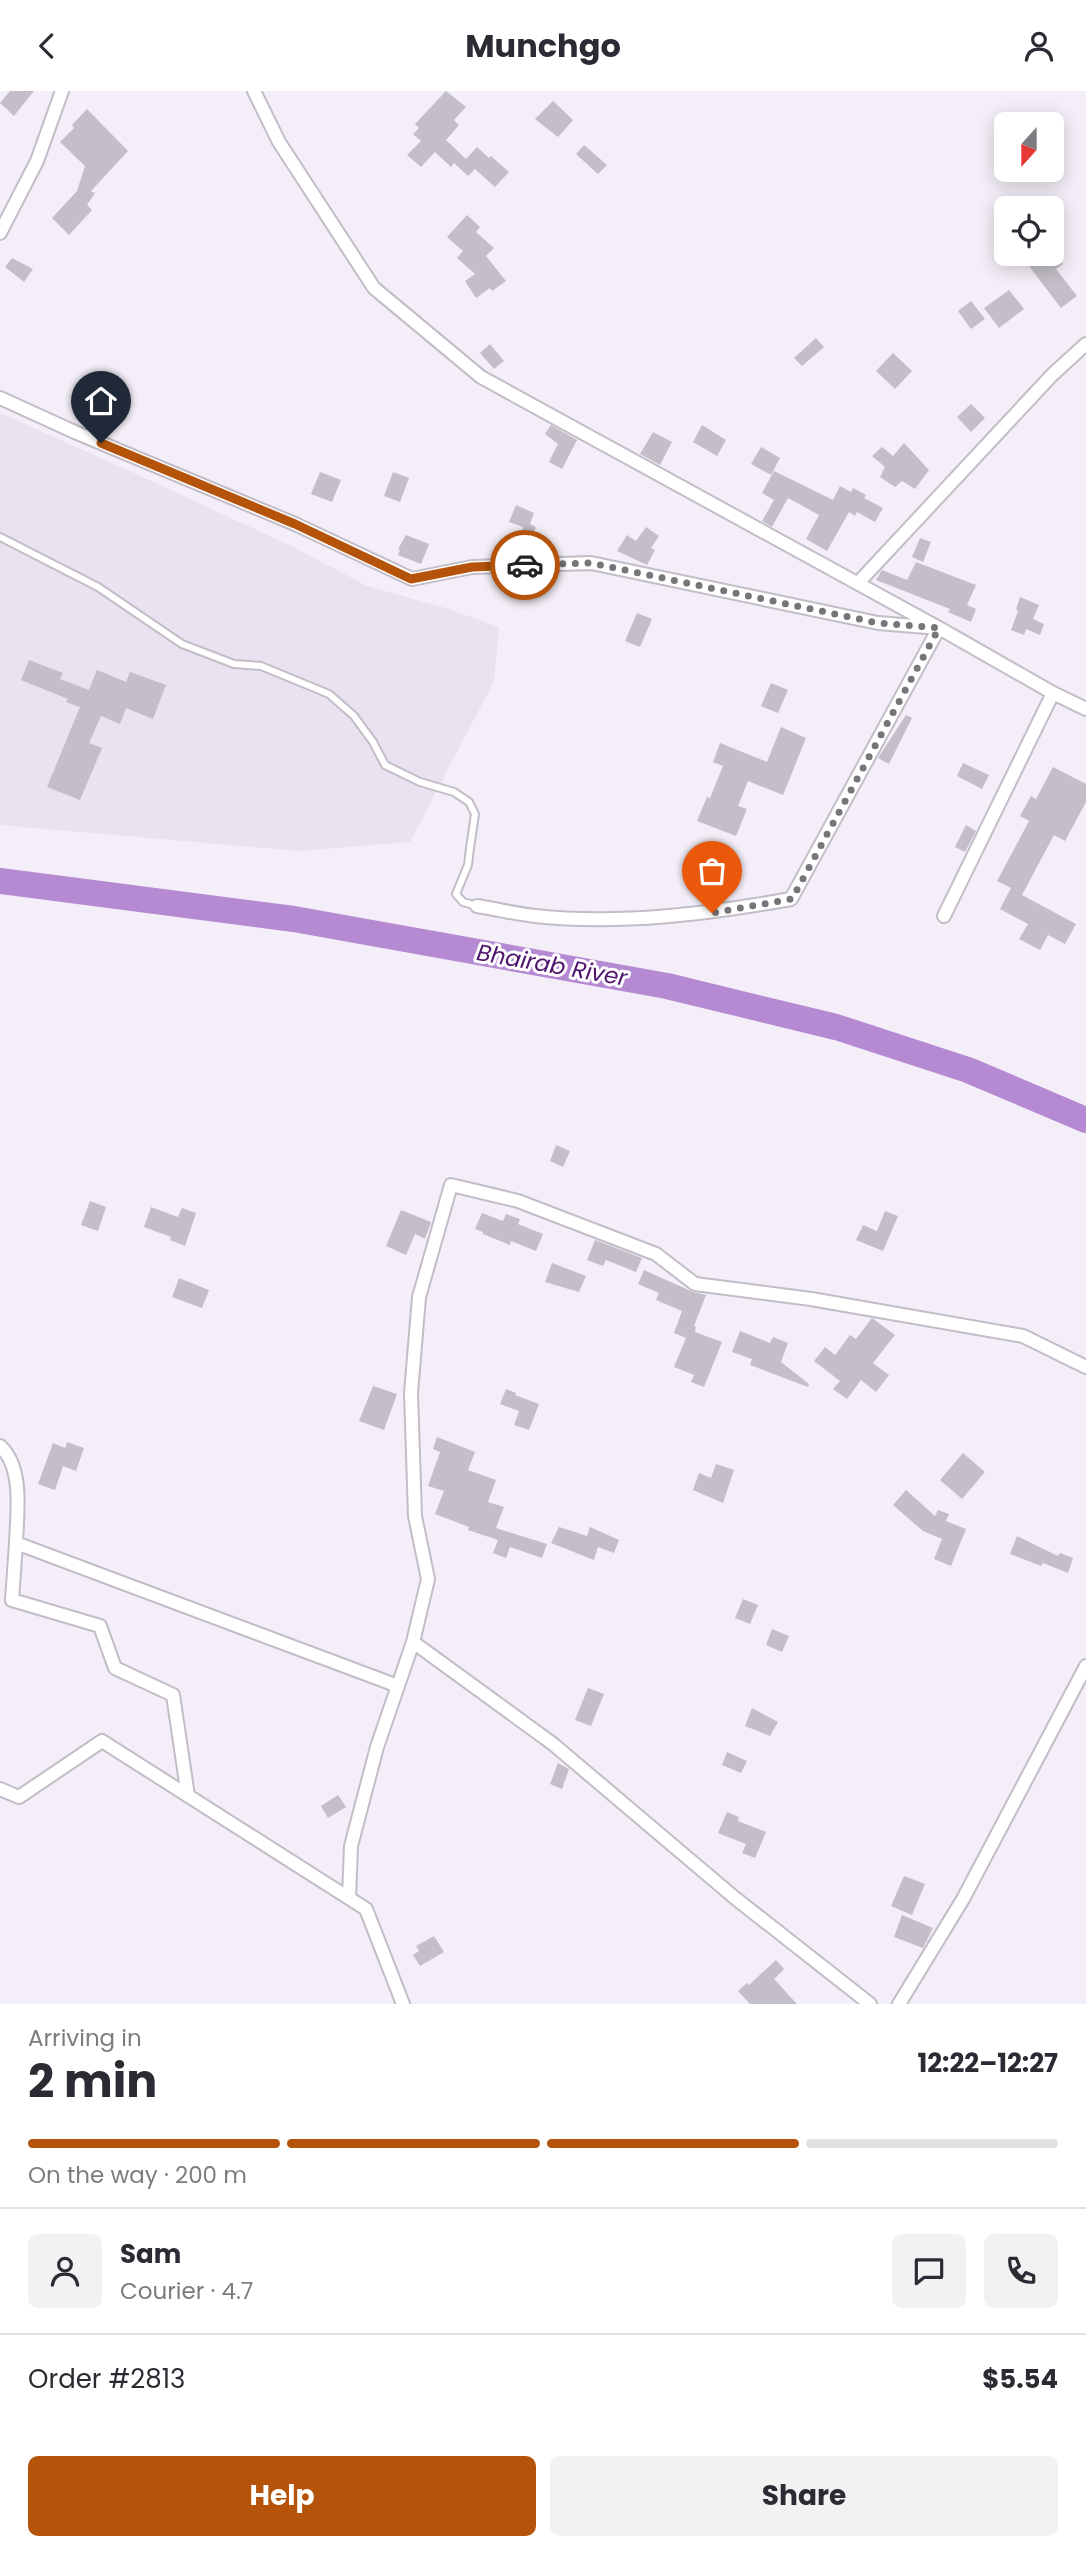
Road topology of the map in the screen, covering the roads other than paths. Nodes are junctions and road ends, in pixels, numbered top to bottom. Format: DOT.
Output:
graph roads {
  1 [pos="62,91"];
  2 [pos="254,91"];
  3 [pos="0,233"];
  4 [pos="1086,344"];
  5 [pos="0,398"];
  6 [pos="0,537"];
  7 [pos="858,583"];
  8 [pos="939,628"];
  9 [pos="1053,693"];
  10 [pos="1086,709"];
  11 [pos="477,906"];
  12 [pos="944,916"];
  13 [pos="1086,1367"];
  14 [pos="0,1446"];
  15 [pos="16,1543"];
  16 [pos="413,1642"];
  17 [pos="1086,1666"];
  18 [pos="398,1686"];
  19 [pos="0,1789"];
  20 [pos="188,1796"];
  21 [pos="349,1898"];
  22 [pos="402,2004"];
  23 [pos="870,2004"];
  24 [pos="899,2004"];
  1 -- 3 [label="street"];
  2 -- 7 [label="street"];
  4 -- 7 [label="street"];
  5 -- 8 [label="street"];
  6 -- 11 [label="lane"];
  7 -- 8 [label="street"];
  8 -- 9 [label="street"];
  8 -- 11 [label="street"];
  9 -- 10 [label="street"];
  9 -- 12 [label="street"];
  13 -- 16 [label="street"];
  14 -- 15 [label="street"];
  15 -- 18 [label="street"];
  15 -- 20 [label="street"];
  16 -- 18 [label="street"];
  16 -- 23 [label="street"];
  17 -- 24 [label="street"];
  18 -- 21 [label="street"];
  19 -- 20 [label="street"];
  20 -- 21 [label="street"];
  21 -- 22 [label="street"];
}
